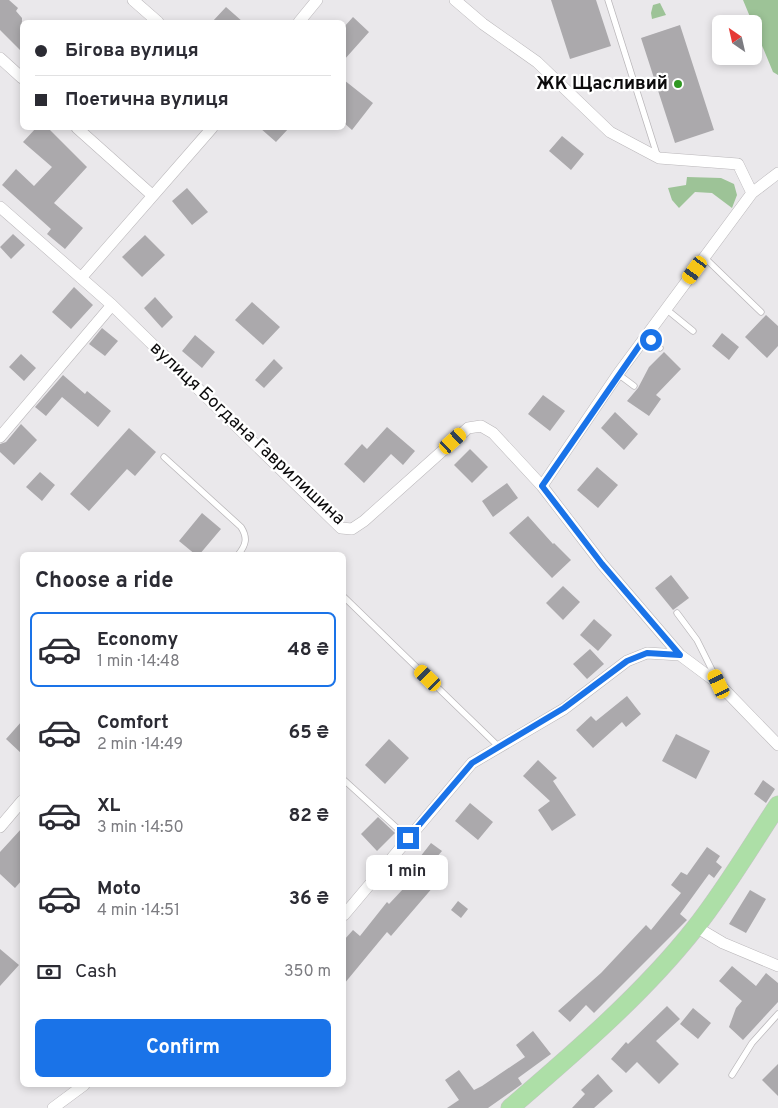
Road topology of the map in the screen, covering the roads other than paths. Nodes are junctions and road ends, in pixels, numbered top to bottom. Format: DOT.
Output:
graph roads {
  1 [pos="133,0"];
  2 [pos="317,0"];
  3 [pos="455,0"];
  4 [pos="608,0"];
  5 [pos="156,20"];
  6 [pos="301,20"];
  7 [pos="0,58"];
  8 [pos="20,76"];
  9 [pos="79,130"];
  10 [pos="210,130"];
  11 [pos="659,158"];
  12 [pos="778,172"];
  13 [pos="752,193"];
  14 [pos="152,195"];
  15 [pos="0,207"];
  16 [pos="704,257"];
  17 [pos="81,278"];
  18 [pos="112,305"];
  19 [pos="666,309"];
  20 [pos="760,312"];
  21 [pos="693,331"];
  22 [pos="646,336"];
  23 [pos="660,348"];
  24 [pos="618,374"];
  25 [pos="634,386"];
  26 [pos="0,437"];
  27 [pos="164,457"];
  28 [pos="542,486"];
  29 [pos="240,552"];
  30 [pos="346,599"];
  31 [pos="678,613"];
  32 [pos="680,655"];
  33 [pos="719,684"];
  34 [pos="498,746"];
  35 [pos="778,746"];
  36 [pos="346,782"];
  37 [pos="20,803"];
  38 [pos="778,805"];
  39 [pos="0,827"];
  40 [pos="408,838"];
  41 [pos="346,913"];
  42 [pos="696,927"];
  43 [pos="778,966"];
  44 [pos="778,1014"];
  45 [pos="732,1075"];
  46 [pos="81,1087"];
  47 [pos="53,1108"];
  48 [pos="510,1108"];
  1 -- 5 [label="street"];
  2 -- 6 [label="street"];
  3 -- 11 [label="street"];
  4 -- 11 [label="lane"];
  7 -- 8 [label="street"];
  9 -- 14 [label="street"];
  10 -- 14 [label="street"];
  11 -- 13 [label="street"];
  12 -- 13 [label="street"];
  13 -- 16 [label="street"];
  14 -- 17 [label="street"];
  15 -- 17 [label="street, вулиця Богдана Гаврилишина"];
  16 -- 19 [label="street"];
  16 -- 20 [label="lane"];
  17 -- 18 [label="street, вулиця Богдана Гаврилишина"];
  18 -- 26 [label="street"];
  18 -- 28 [label="street, вулиця Богдана Гаврилишина"];
  19 -- 21 [label="lane"];
  19 -- 22 [label="street"];
  22 -- 23 [label="lane"];
  22 -- 24 [label="street"];
  24 -- 25 [label="lane"];
  24 -- 28 [label="street"];
  27 -- 29 [label="lane"];
  28 -- 32 [label="street, вулиця Богдана Гаврилишина"];
  30 -- 34 [label="lane"];
  31 -- 33 [label="lane"];
  32 -- 33 [label="street, вулиця Богдана Гаврилишина"];
  32 -- 34 [label="street"];
  33 -- 35 [label="street, вулиця Богдана Гаврилишина"];
  34 -- 40 [label="street"];
  36 -- 40 [label="lane"];
  37 -- 39 [label="street"];
  38 -- 42 [label="main road"];
  40 -- 41 [label="street"];
  42 -- 43 [label="street"];
  42 -- 48 [label="main road"];
  44 -- 45 [label="lane"];
  46 -- 47 [label="street"];
}
